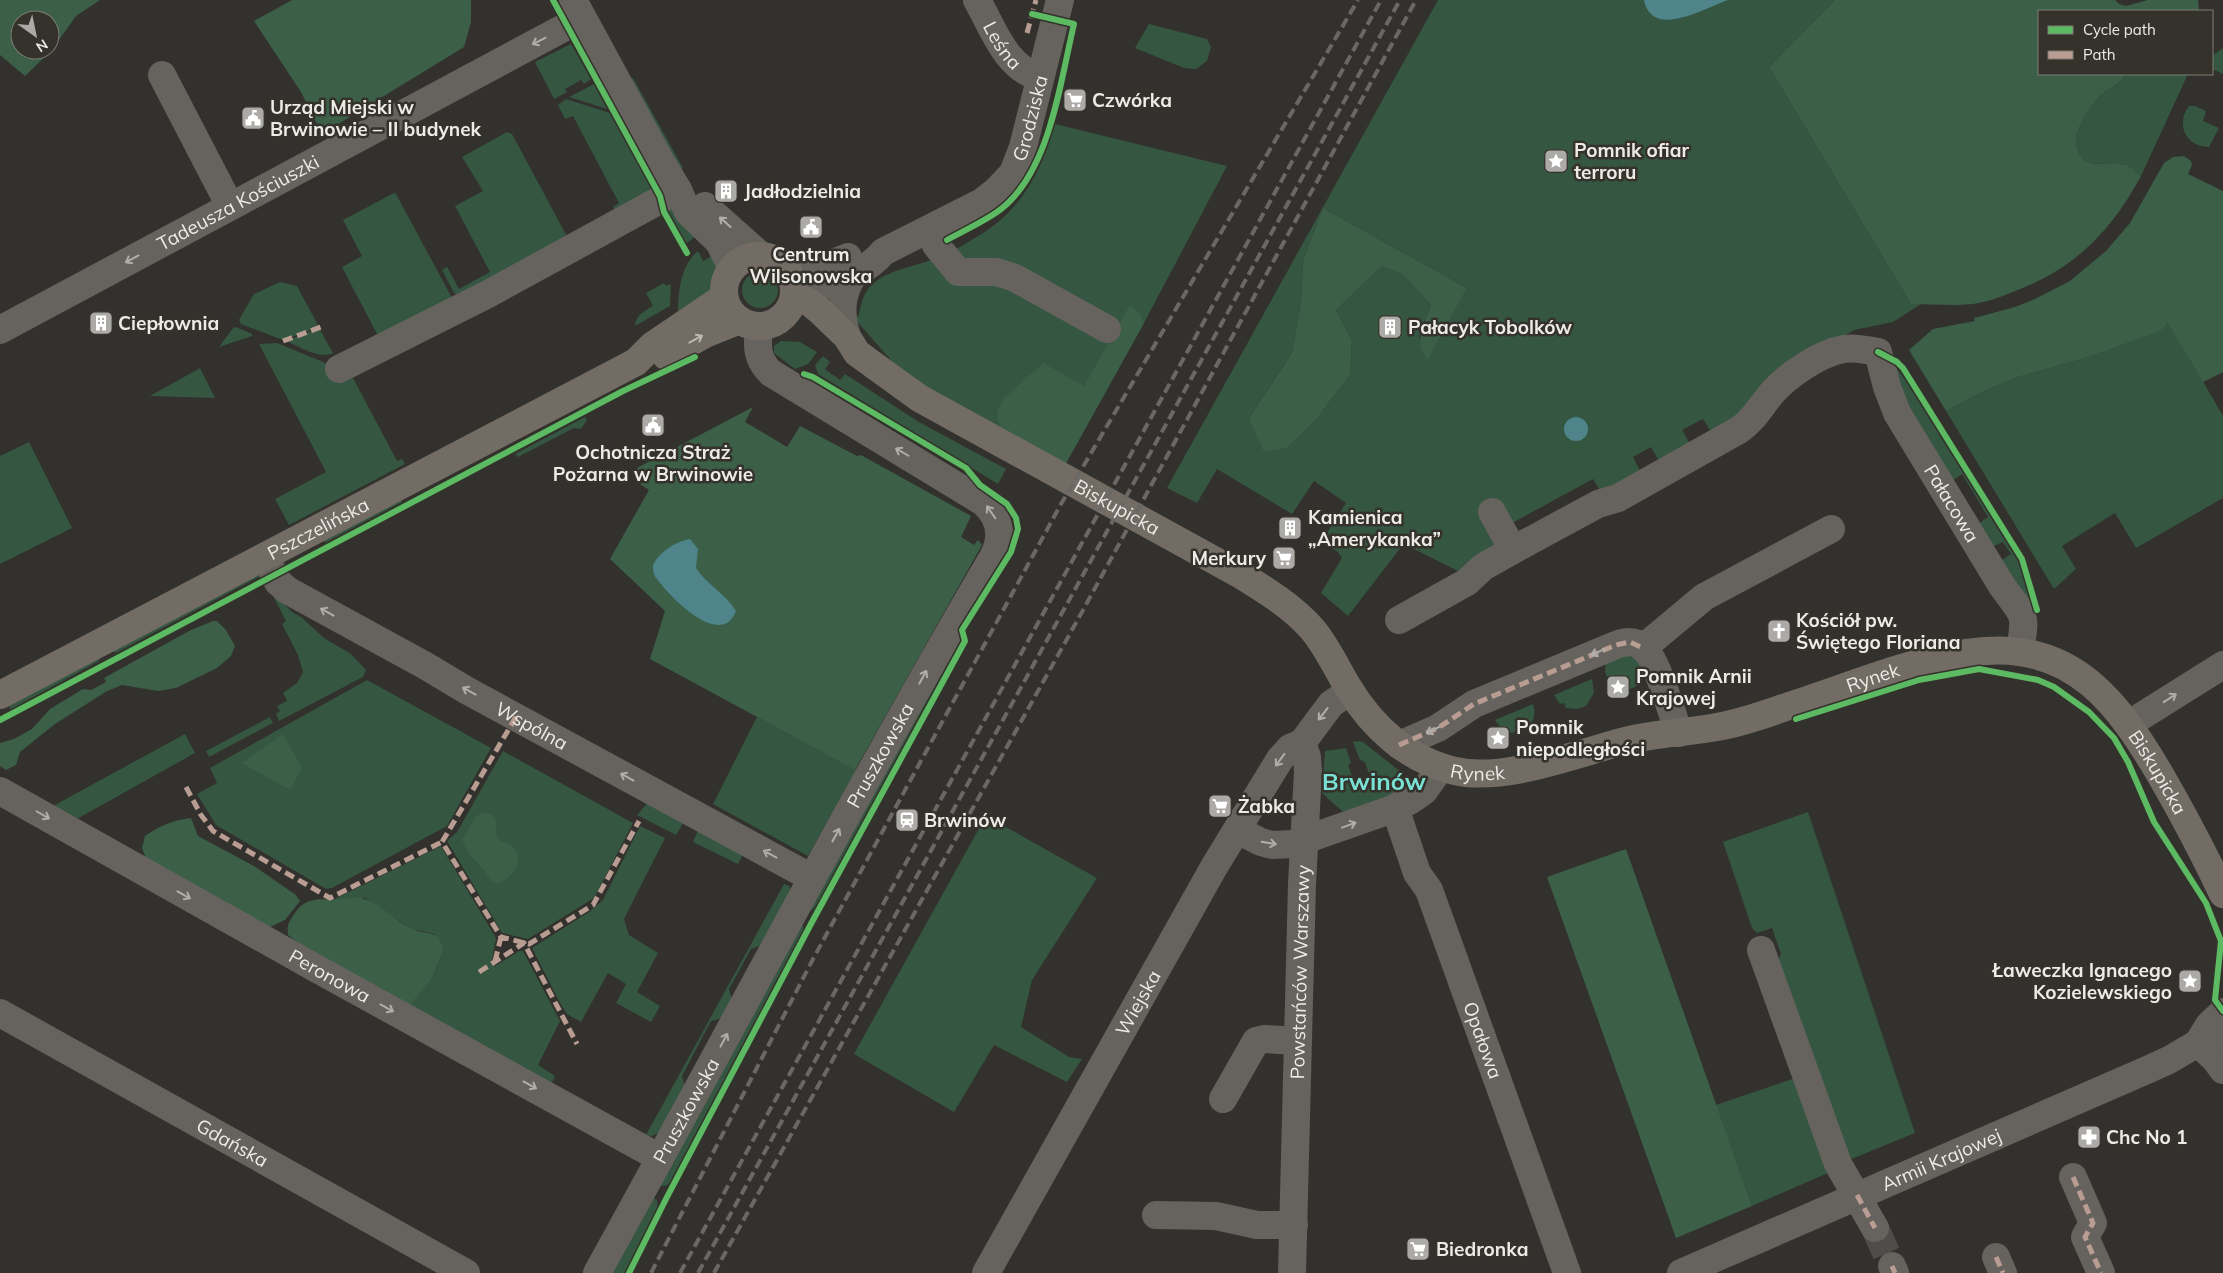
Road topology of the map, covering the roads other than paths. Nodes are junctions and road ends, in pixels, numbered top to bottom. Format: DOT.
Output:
graph roads {
  1 [pos="978,0"];
  2 [pos="1060,0"];
  3 [pos="578,9"];
  4 [pos="162,75"];
  5 [pos="1040,77"];
  6 [pos="678,190"];
  7 [pos="230,206"];
  8 [pos="928,230"];
  9 [pos="883,252"];
  10 [pos="760,255"];
  11 [pos="732,268"];
  12 [pos="786,268"];
  13 [pos="855,273"];
  14 [pos="724,296"];
  15 [pos="768,315"];
  16 [pos="1107,329"];
  17 [pos="0,330"];
  18 [pos="852,345"];
  19 [pos="636,362"];
  20 [pos="339,369"];
  21 [pos="1492,512"];
  22 [pos="1831,529"];
  23 [pos="1513,550"];
  24 [pos="265,557"];
  25 [pos="1399,620"];
  26 [pos="1643,648"];
  27 [pos="2020,652"];
  28 [pos="2223,665"];
  29 [pos="2069,669"];
  30 [pos="1350,691"];
  31 [pos="0,695"];
  32 [pos="2129,724"];
  33 [pos="1679,733"];
  34 [pos="1302,743"];
  35 [pos="1399,745"];
  36 [pos="1441,767"];
  37 [pos="0,791"];
  38 [pos="1395,808"];
  39 [pos="1237,830"];
  40 [pos="1304,842"];
  41 [pos="812,878"];
  42 [pos="2223,894"];
  43 [pos="1761,950"];
  44 [pos="2223,1012"];
  45 [pos="0,1013"];
  46 [pos="2211,1039"];
  47 [pos="1298,1041"];
  48 [pos="2223,1070"];
  49 [pos="1223,1099"];
  50 [pos="660,1158"];
  51 [pos="2073,1177"];
  52 [pos="1857,1195"];
  53 [pos="1156,1215"];
  54 [pos="1294,1225"];
  55 [pos="1875,1228"];
  56 [pos="1697,1270"];
  57 [pos="466,1273"];
  58 [pos="597,1273"];
  59 [pos="986,1273"];
  60 [pos="1292,1273"];
  61 [pos="1567,1273"];
  62 [pos="2101,1273"];
  1 -- 5 [label="street, Leśna"];
  2 -- 5 [label="street, Grodziska"];
  3 -- 6 [label="street"];
  3 -- 7 [label="street, Tadeusza Kościuszki, one-way"];
  4 -- 7 [label="street"];
  5 -- 8 [label="street, Grodziska"];
  10 -- 6 [label="street, one-way"];
  6 -- 11 [label="street"];
  6 -- 20 [label="street"];
  7 -- 17 [label="street, Tadeusza Kościuszki, one-way"];
  8 -- 9 [label="street, Grodziska"];
  8 -- 16 [label="street"];
  9 -- 12 [label="street, Grodziska"];
  9 -- 13 [label="street, Grodziska"];
  10 -- 11 [label="main road"];
  10 -- 12 [label="main road"];
  11 -- 14 [label="main road"];
  12 -- 15 [label="main road"];
  13 -- 15 [label="street, Grodziska"];
  13 -- 18 [label="street"];
  14 -- 15 [label="main road"];
  14 -- 19 [label="main road, Pszczelińska"];
  15 -- 18 [label="main road, Biskupicka"];
  19 -- 15 [label="main road, Pszczelińska, one-way"];
  41 -- 15 [label="street, Pruszkowska, one-way"];
  18 -- 30 [label="main road, Biskupicka"];
  19 -- 24 [label="main road, Pszczelińska"];
  21 -- 23 [label="street"];
  22 -- 26 [label="street"];
  23 -- 25 [label="street"];
  23 -- 27 [label="street, Pałacowa"];
  24 -- 31 [label="main road, Pszczelińska"];
  41 -- 24 [label="street, Wspólna, one-way"];
  26 -- 33 [label="street"];
  26 -- 35 [label="street, one-way"];
  27 -- 29 [label="main road, Rynek"];
  27 -- 33 [label="main road, Rynek"];
  32 -- 28 [label="street, one-way"];
  29 -- 32 [label="main road, Biskupicka"];
  30 -- 34 [label="street, one-way"];
  30 -- 35 [label="main road, Rynek"];
  32 -- 42 [label="main road, Biskupicka"];
  33 -- 36 [label="main road, Rynek"];
  34 -- 39 [label="street, Wiejska, one-way"];
  34 -- 40 [label="street, Powstańców Warszawy"];
  35 -- 36 [label="main road, Rynek"];
  36 -- 38 [label="street"];
  37 -- 50 [label="street, Peronowa, one-way"];
  40 -- 38 [label="street, one-way"];
  38 -- 61 [label="street, Opałowa"];
  39 -- 40 [label="street, one-way"];
  39 -- 59 [label="street, Wiejska"];
  40 -- 47 [label="street, Powstańców Warszawy"];
  50 -- 41 [label="street, Pruszkowska, one-way"];
  43 -- 52 [label="street"];
  44 -- 46 [label="street, Armii Krajowej"];
  45 -- 57 [label="street, Gdańska"];
  46 -- 48 [label="street"];
  46 -- 52 [label="street, Armii Krajowej"];
  47 -- 49 [label="street"];
  47 -- 54 [label="street, Powstańców Warszawy"];
  50 -- 58 [label="street, Pruszkowska"];
  51 -- 62 [label="street"];
  52 -- 55 [label="street"];
  52 -- 56 [label="street, Armii Krajowej"];
  53 -- 54 [label="street"];
  54 -- 60 [label="street, Powstańców Warszawy"];
}
